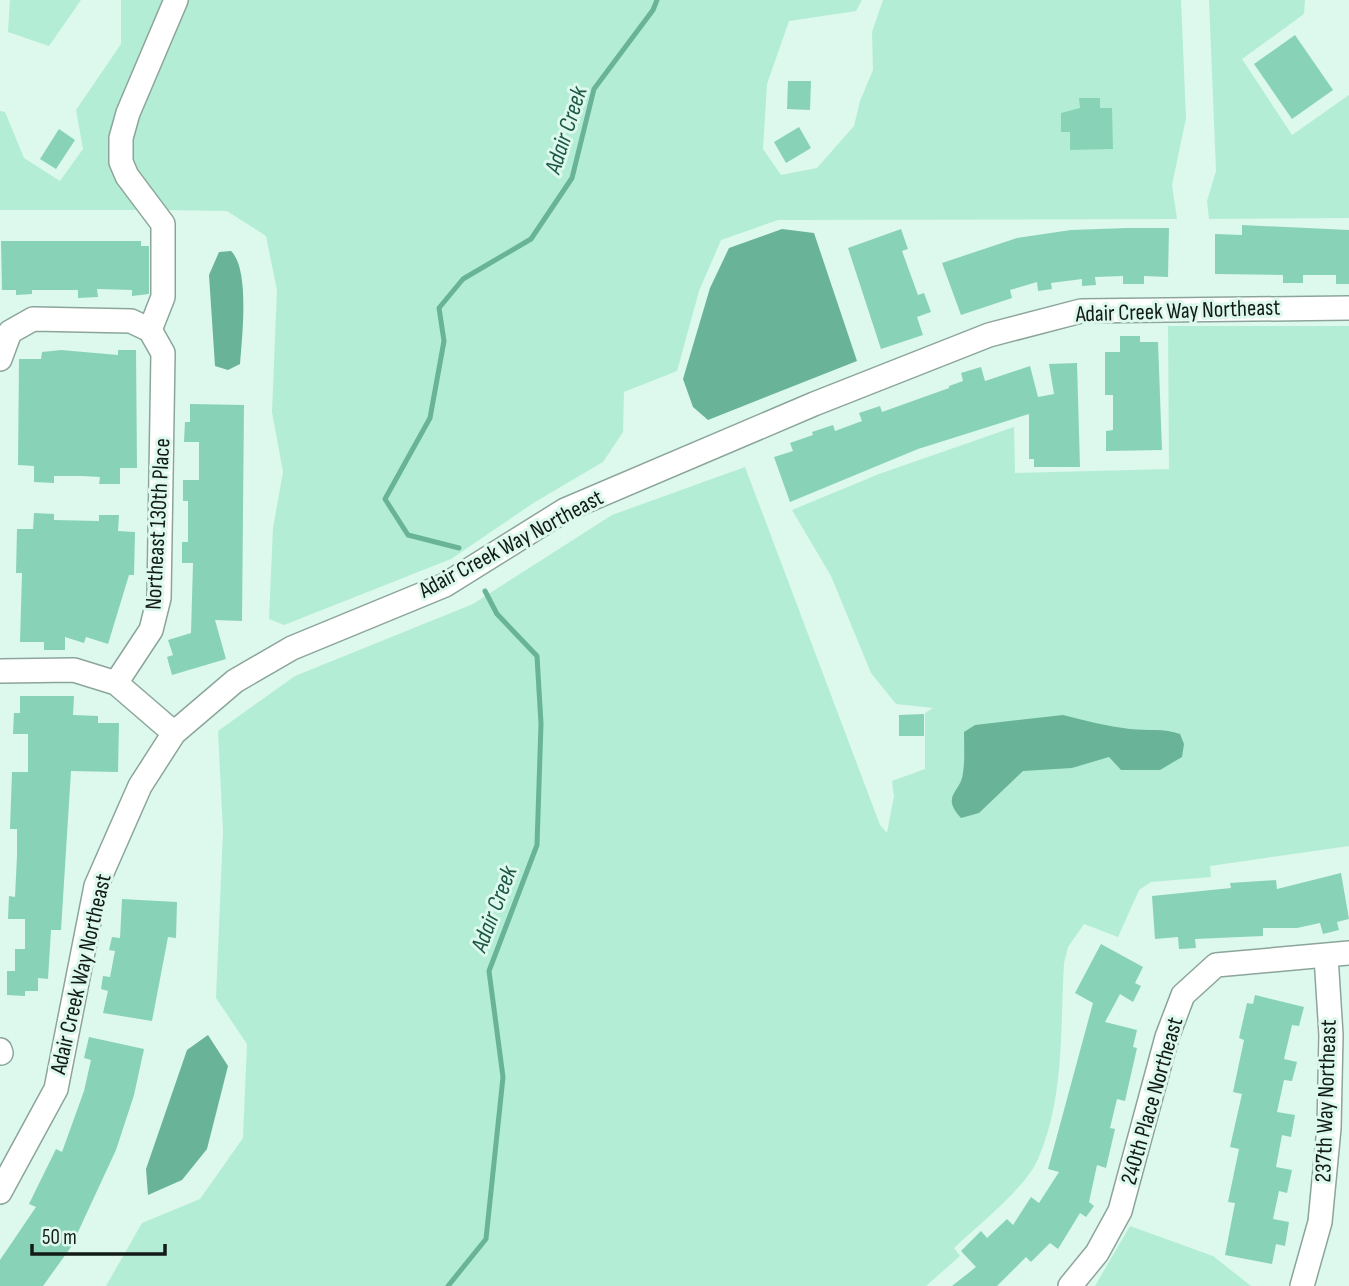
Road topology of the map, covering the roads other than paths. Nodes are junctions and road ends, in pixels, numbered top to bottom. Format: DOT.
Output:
graph roads {
  1 [pos="176,0"];
  2 [pos="1349,308"];
  3 [pos="150,330"];
  4 [pos="0,359"];
  5 [pos="0,671"];
  6 [pos="116,683"];
  7 [pos="174,733"];
  8 [pos="1349,953"];
  9 [pos="1326,956"];
  10 [pos="0,1192"];
  11 [pos="1070,1286"];
  12 [pos="1302,1286"];
  1 -- 3 [label="street"];
  2 -- 7 [label="street, Adair Creek Way Northeast"];
  3 -- 4 [label="street"];
  3 -- 6 [label="street, Northeast 130th Place"];
  5 -- 6 [label="street"];
  6 -- 7 [label="street"];
  7 -- 10 [label="street, Adair Creek Way Northeast"];
  8 -- 9 [label="street, 240th Place Northeast"];
  9 -- 11 [label="street, 240th Place Northeast"];
  9 -- 12 [label="street, 237th Way Northeast"];
}
